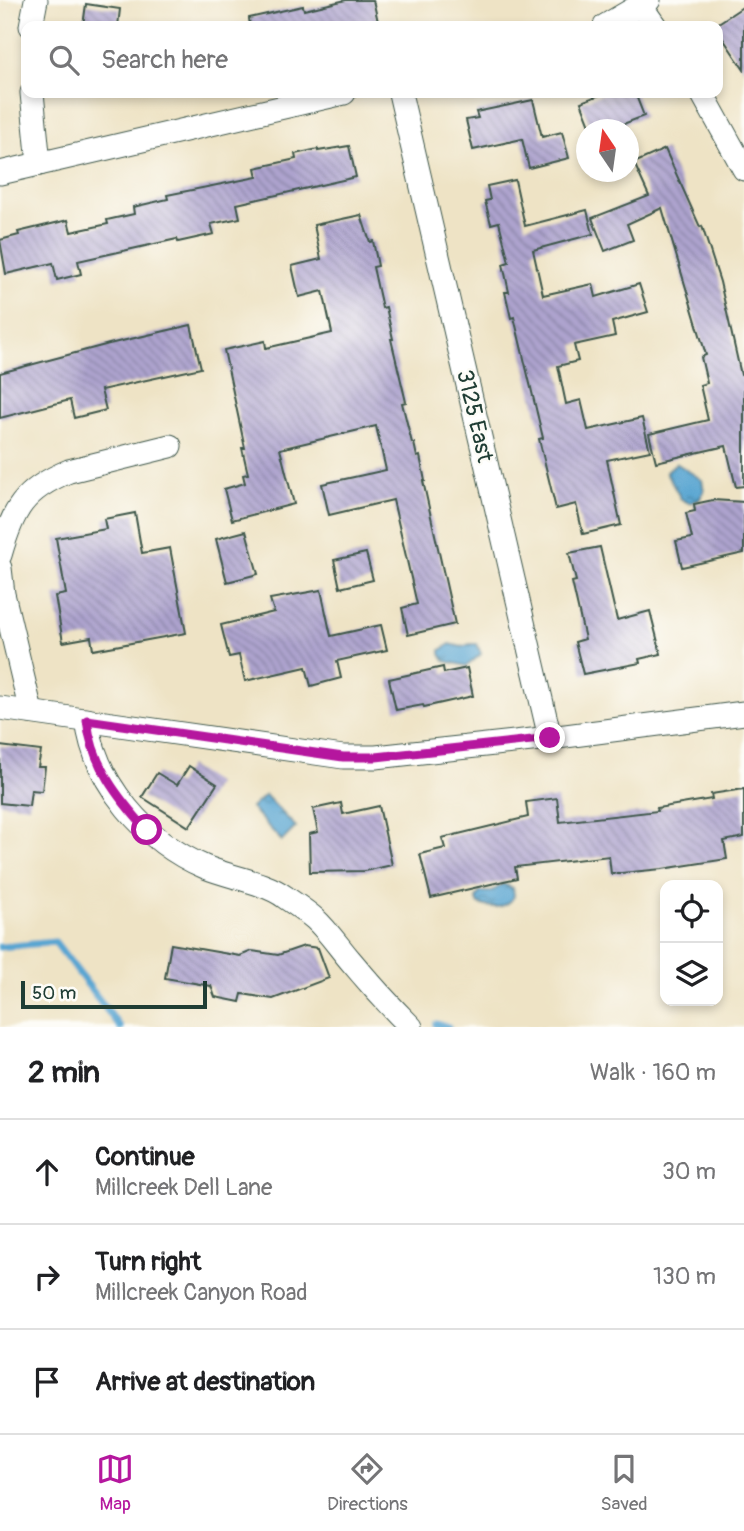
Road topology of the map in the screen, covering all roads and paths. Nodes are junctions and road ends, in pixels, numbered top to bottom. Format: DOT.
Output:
graph roads {
  1 [pos="36,0"];
  2 [pos="645,3"];
  3 [pos="31,21"];
  4 [pos="614,21"];
  5 [pos="653,21"];
  6 [pos="32,98"];
  7 [pos="323,98"];
  8 [pos="401,98"];
  9 [pos="705,98"];
  10 [pos="39,164"];
  11 [pos="744,169"];
  12 [pos="0,173"];
  13 [pos="170,446"];
  14 [pos="0,555"];
  15 [pos="0,568"];
  16 [pos="0,708"];
  17 [pos="31,712"];
  18 [pos="744,713"];
  19 [pos="87,720"];
  20 [pos="550,738"];
  21 [pos="411,1027"];
  1 -- 3 [label="street"];
  2 -- 4 [label="street"];
  2 -- 5 [label="street"];
  6 -- 10 [label="street"];
  7 -- 10 [label="street"];
  8 -- 20 [label="street, 3125 East"];
  9 -- 11 [label="street"];
  10 -- 12 [label="street"];
  13 -- 14 [label="street"];
  15 -- 17 [label="street"];
  16 -- 17 [label="street"];
  17 -- 19 [label="street"];
  18 -- 20 [label="street"];
  19 -- 20 [label="street"];
  19 -- 21 [label="street"];
}
